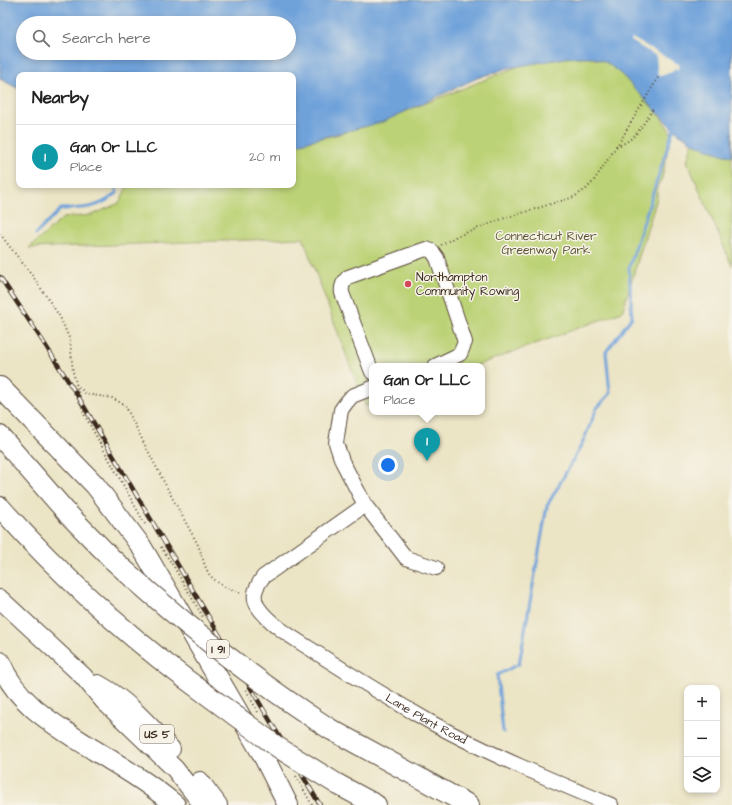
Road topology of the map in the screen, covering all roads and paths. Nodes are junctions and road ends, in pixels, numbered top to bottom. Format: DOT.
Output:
graph roads {
  1 [pos="660,76"];
  2 [pos="654,109"];
  3 [pos="616,146"];
  4 [pos="0,234"];
  5 [pos="432,251"];
  6 [pos="441,363"];
  7 [pos="369,364"];
  8 [pos="76,383"];
  9 [pos="0,387"];
  10 [pos="369,389"];
  11 [pos="0,436"];
  12 [pos="365,505"];
  13 [pos="0,507"];
  14 [pos="148,530"];
  15 [pos="157,542"];
  16 [pos="436,568"];
  17 [pos="255,589"];
  18 [pos="0,599"];
  19 [pos="206,621"];
  20 [pos="0,662"];
  21 [pos="83,676"];
  22 [pos="245,689"];
  23 [pos="261,717"];
  24 [pos="293,771"];
  25 [pos="175,805"];
  26 [pos="203,805"];
  27 [pos="218,805"];
  28 [pos="288,805"];
  29 [pos="312,805"];
  30 [pos="376,805"];
  31 [pos="469,805"];
  32 [pos="611,805"];
  1 -- 3 [label="path"];
  2 -- 3 [label="path"];
  3 -- 5 [label="path"];
  4 -- 8 [label="path"];
  5 -- 6 [label="street"];
  5 -- 7 [label="street"];
  8 -- 14 [label="path"];
  8 -- 17 [label="path"];
  9 -- 28 [label="highway"];
  10 -- 12 [label="street"];
  11 -- 31 [label="highway, I 91, bridge"];
  12 -- 16 [label="street"];
  12 -- 17 [label="street"];
  13 -- 30 [label="highway, bridge"];
  15 -- 19 [label="path"];
  17 -- 32 [label="street, Lane Plant Road"];
  18 -- 21 [label="main road, US 5"];
  20 -- 25 [label="highway"];
  21 -- 26 [label="main road, US 5"];
  21 -- 27 [label="main road, US 5"];
  22 -- 23 [label="path"];
  24 -- 29 [label="path"];
}
